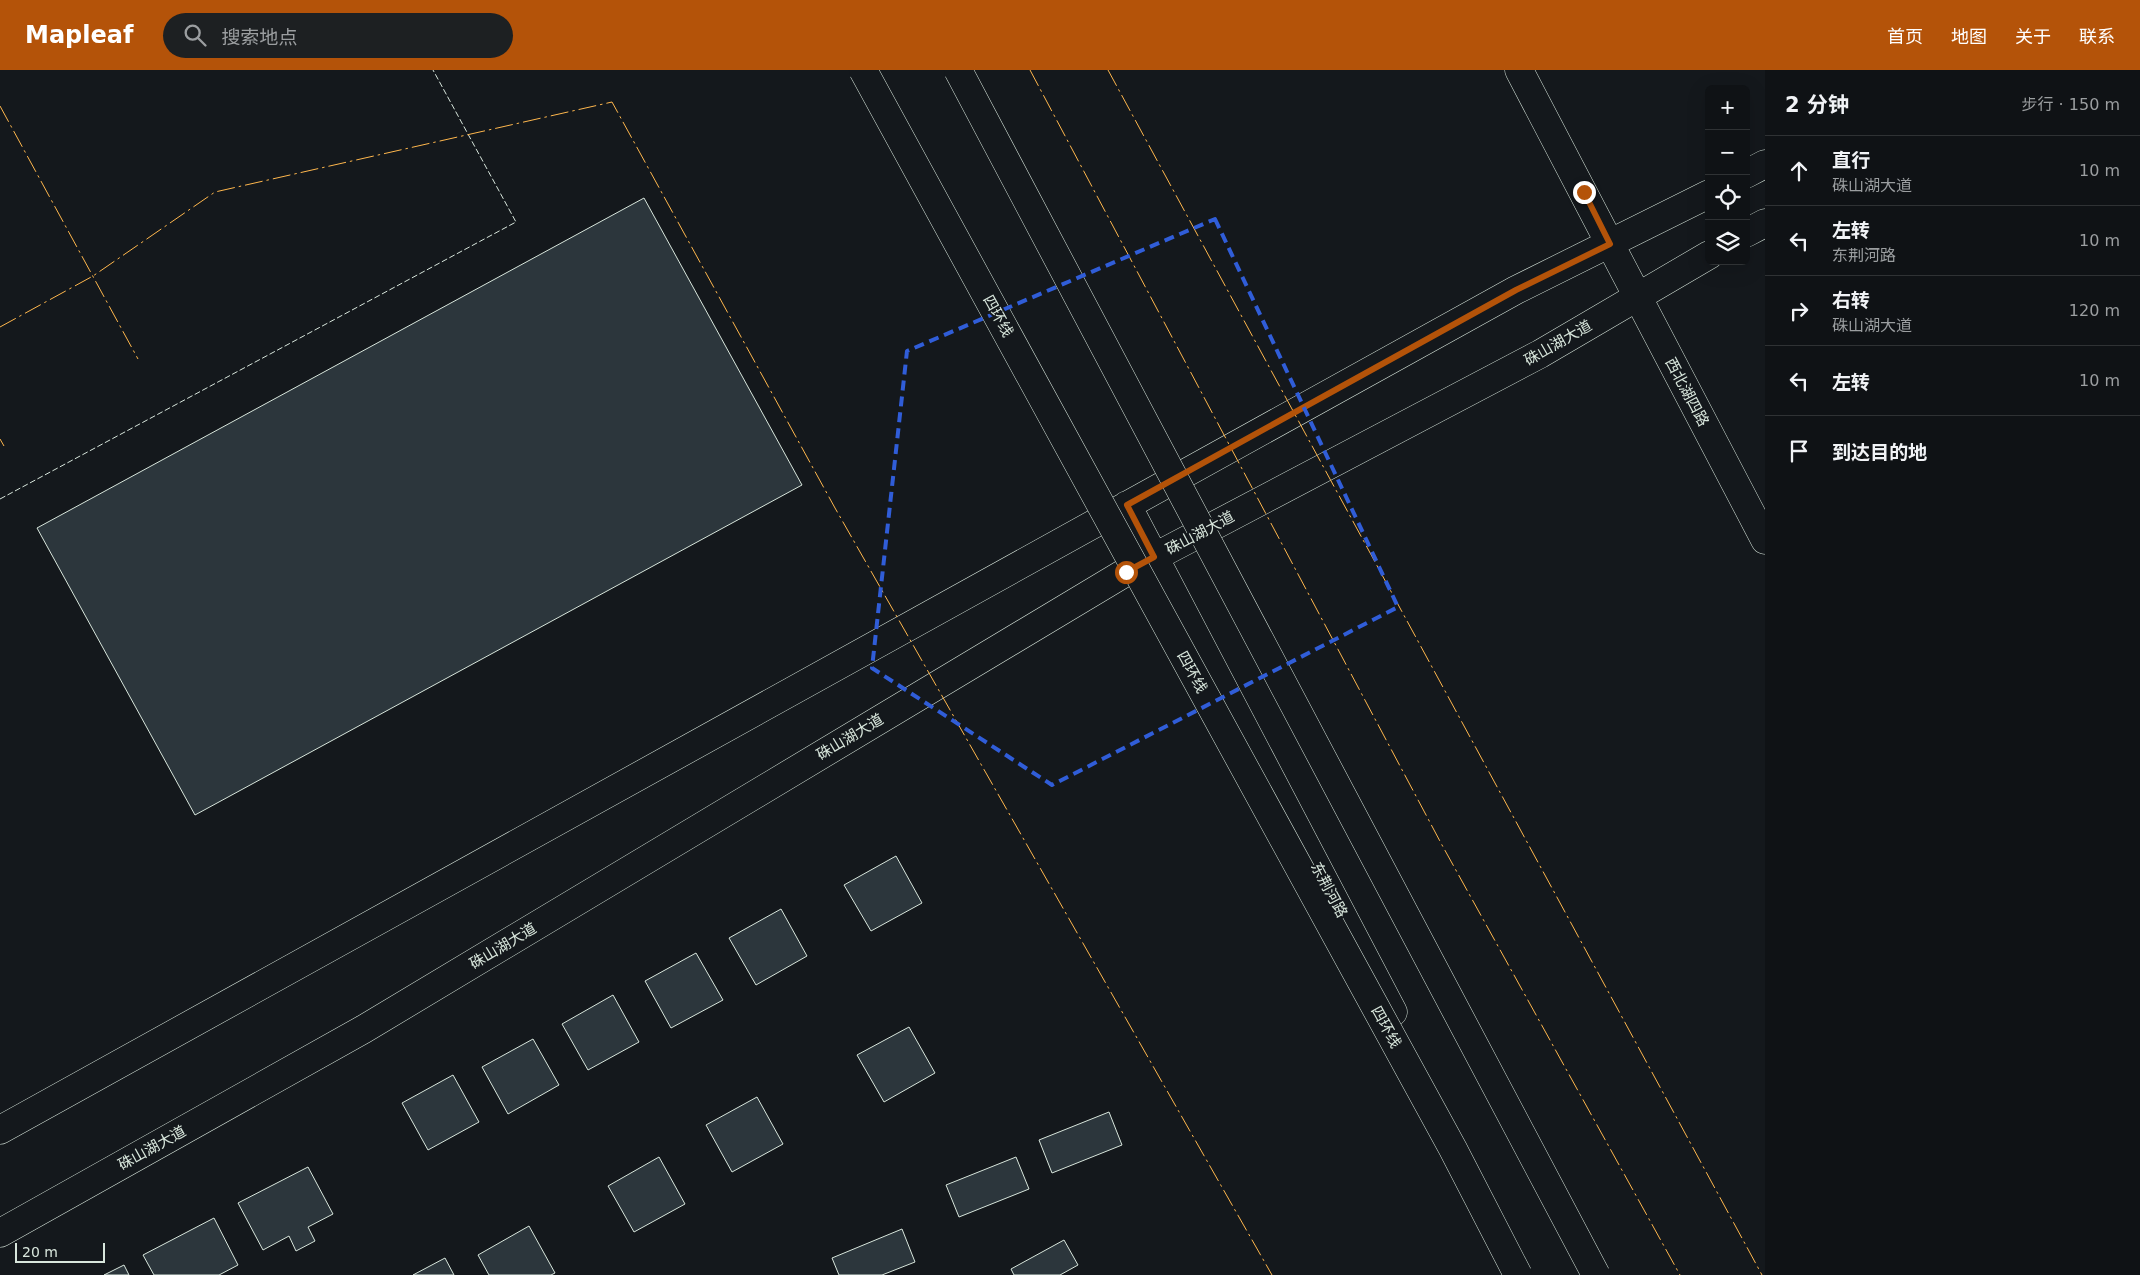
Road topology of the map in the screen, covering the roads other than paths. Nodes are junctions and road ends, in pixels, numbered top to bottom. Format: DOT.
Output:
graph roads {
  1 [pos="863,70"];
  2 [pos="958,70"];
  3 [pos="1519,70"];
  4 [pos="1765,164"];
  5 [pos="1750,172"];
  6 [pos="1705,196"];
  7 [pos="1765,222"];
  8 [pos="1750,231"];
  9 [pos="1610,244"];
  10 [pos="1705,257"];
  11 [pos="1637,297"];
  12 [pos="1127,505"];
  13 [pos="1765,540"];
  14 [pos="1154,557"];
  15 [pos="0,1130"];
  16 [pos="0,1233"];
  17 [pos="1518,1275"];
  18 [pos="1531,1275"];
  19 [pos="1596,1275"];
  1 -- 17 [label="main road, 四环线, bridge"];
  2 -- 19 [label="main road, bridge"];
  3 -- 9 [label="main road, 西北湖四路"];
  4 -- 5 [label="main road"];
  6 -- 9 [label="main road"];
  7 -- 8 [label="main road"];
  9 -- 11 [label="main road, 西北湖四路"];
  9 -- 12 [label="main road"];
  10 -- 11 [label="main road, 硃山湖大道"];
  11 -- 13 [label="main road, 西北湖四路"];
  11 -- 14 [label="main road, 硃山湖大道"];
  12 -- 14 [label="main road, 东荆河路"];
  12 -- 15 [label="main road"];
  14 -- 16 [label="main road, 硃山湖大道"];
  14 -- 18 [label="main road, 东荆河路"];
}
